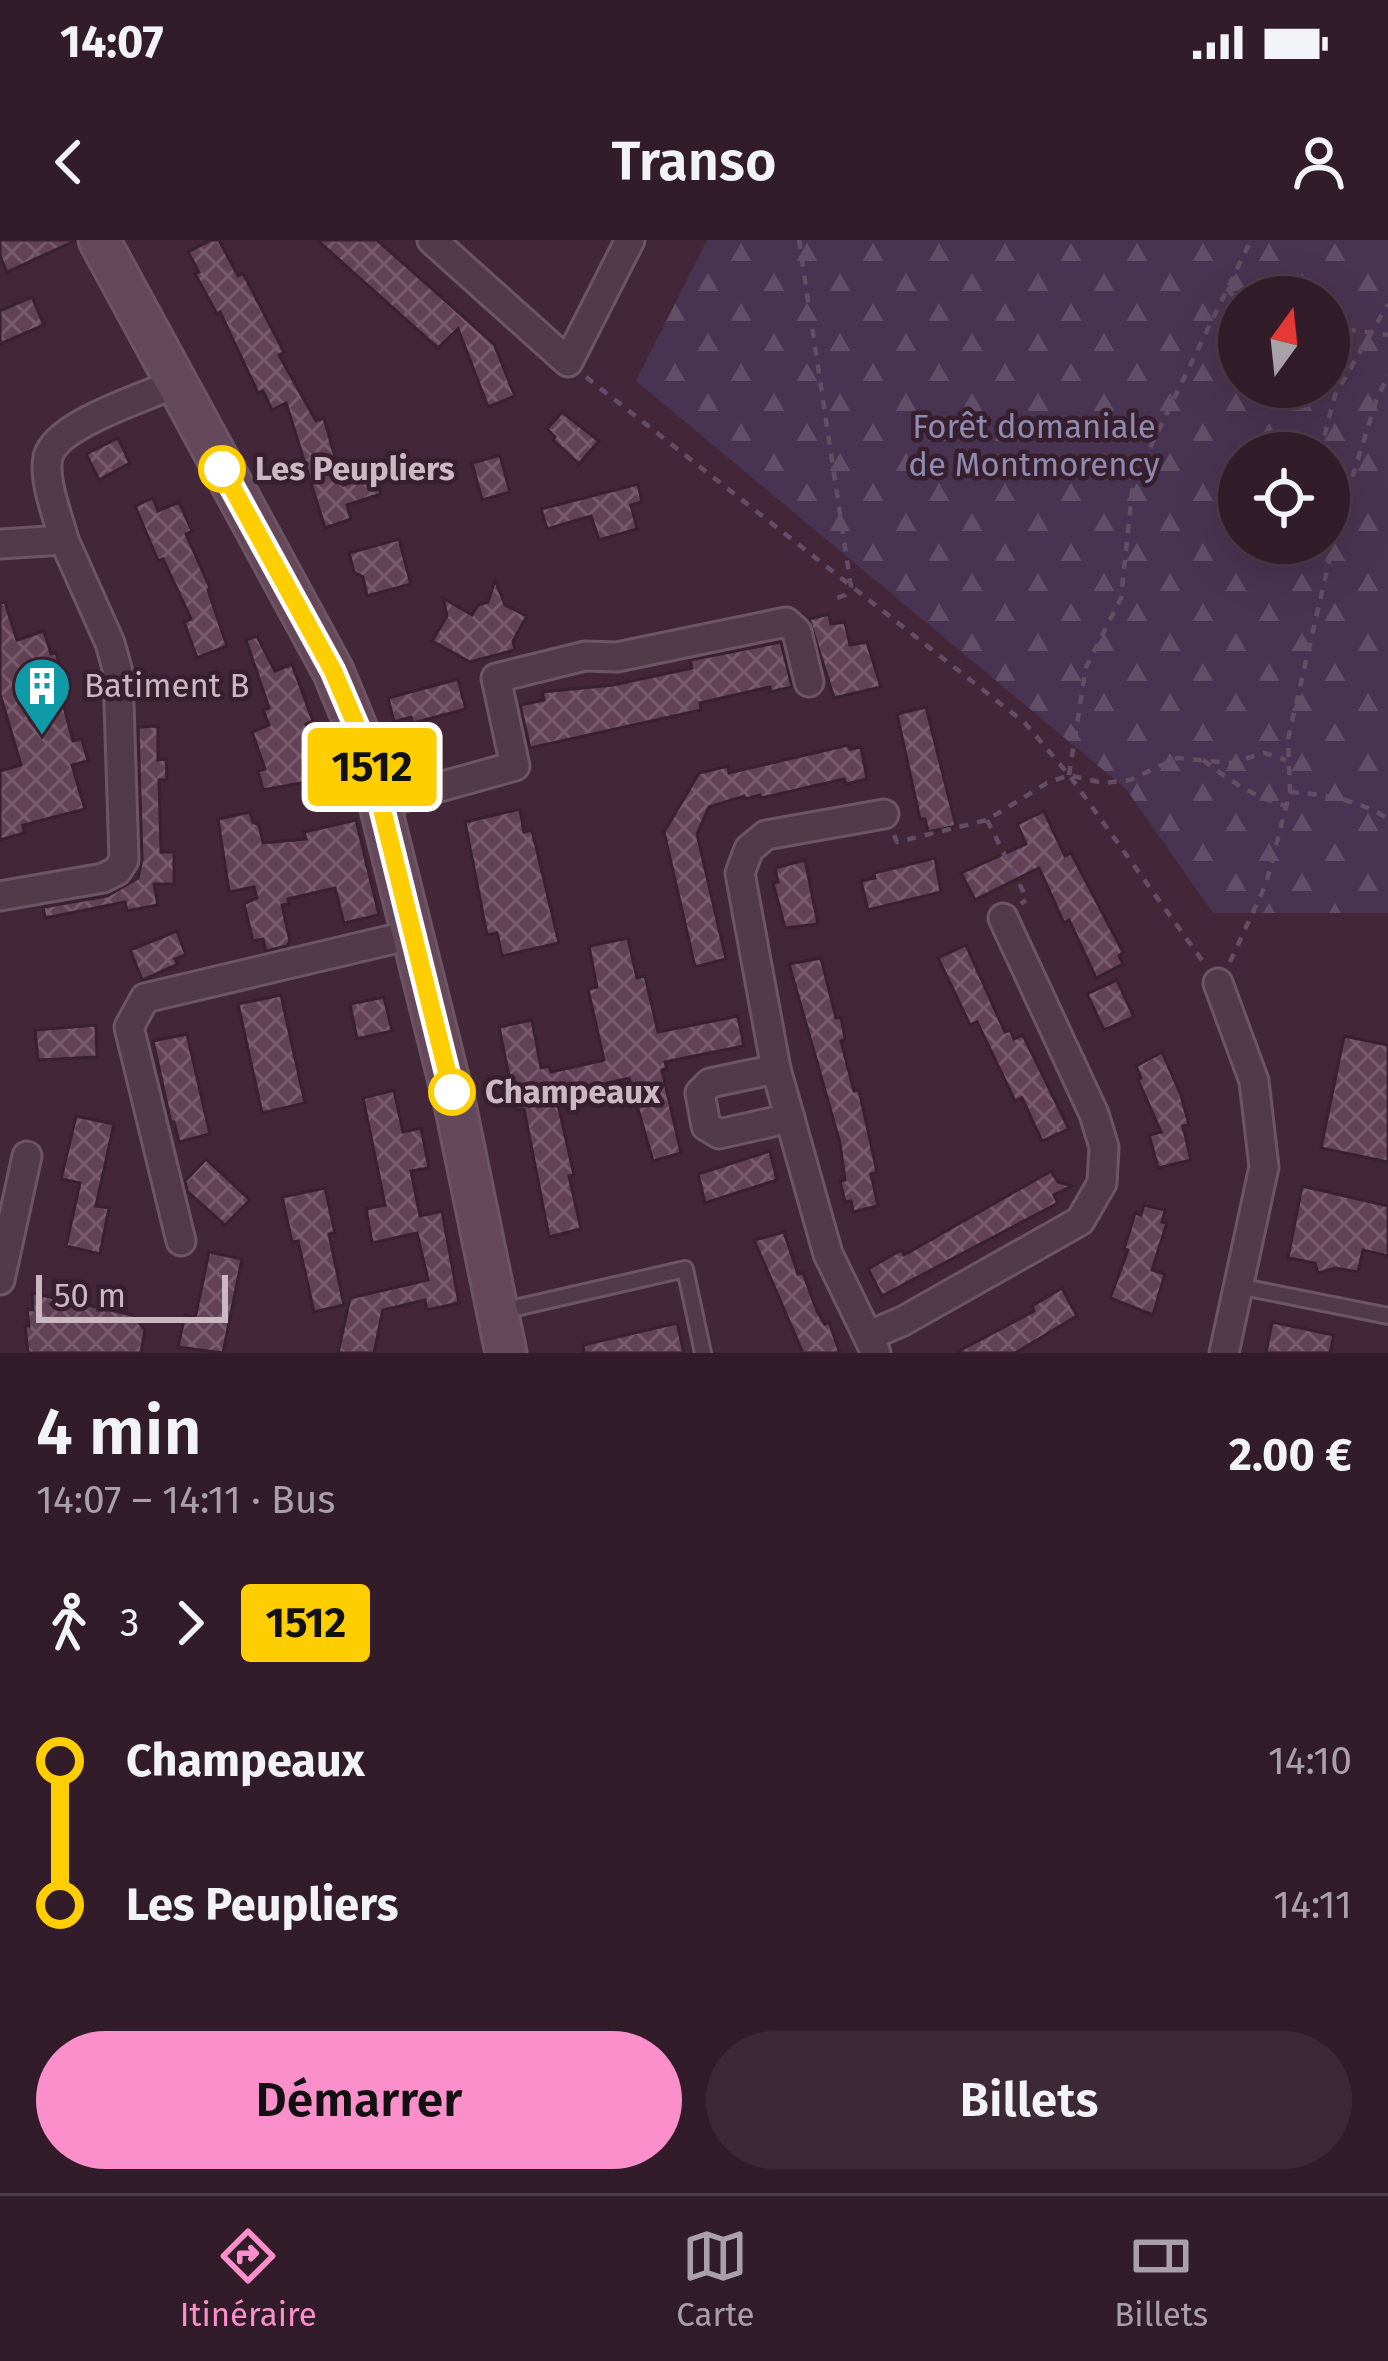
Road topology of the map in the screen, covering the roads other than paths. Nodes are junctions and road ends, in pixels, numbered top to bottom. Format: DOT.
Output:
graph roads {
  1 [pos="99,240"];
  2 [pos="432,240"];
  3 [pos="630,240"];
  4 [pos="176,383"];
  5 [pos="64,540"];
  6 [pos="0,544"];
  7 [pos="809,682"];
  8 [pos="382,803"];
  9 [pos="884,814"];
  10 [pos="0,896"];
  11 [pos="1003,918"];
  12 [pos="415,934"];
  13 [pos="1218,983"];
  14 [pos="776,1069"];
  15 [pos="790,1118"];
  16 [pos="27,1156"];
  17 [pos="182,1240"];
  18 [pos="0,1280"];
  19 [pos="1238,1286"];
  20 [pos="497,1312"];
  21 [pos="1388,1316"];
  22 [pos="872,1344"];
  23 [pos="506,1353"];
  24 [pos="704,1353"];
  25 [pos="1224,1353"];
  1 -- 4 [label="main road"];
  2 -- 3 [label="street"];
  4 -- 5 [label="street"];
  4 -- 8 [label="main road"];
  5 -- 6 [label="street"];
  5 -- 10 [label="street"];
  7 -- 8 [label="street"];
  8 -- 12 [label="main road"];
  9 -- 14 [label="street"];
  11 -- 22 [label="street"];
  12 -- 17 [label="street"];
  12 -- 20 [label="main road"];
  13 -- 19 [label="street"];
  14 -- 15 [label="street"];
  14 -- 15 [label="street"];
  15 -- 22 [label="street"];
  16 -- 18 [label="street"];
  19 -- 21 [label="lane"];
  19 -- 25 [label="street"];
  20 -- 23 [label="main road"];
  20 -- 24 [label="lane"];
}
